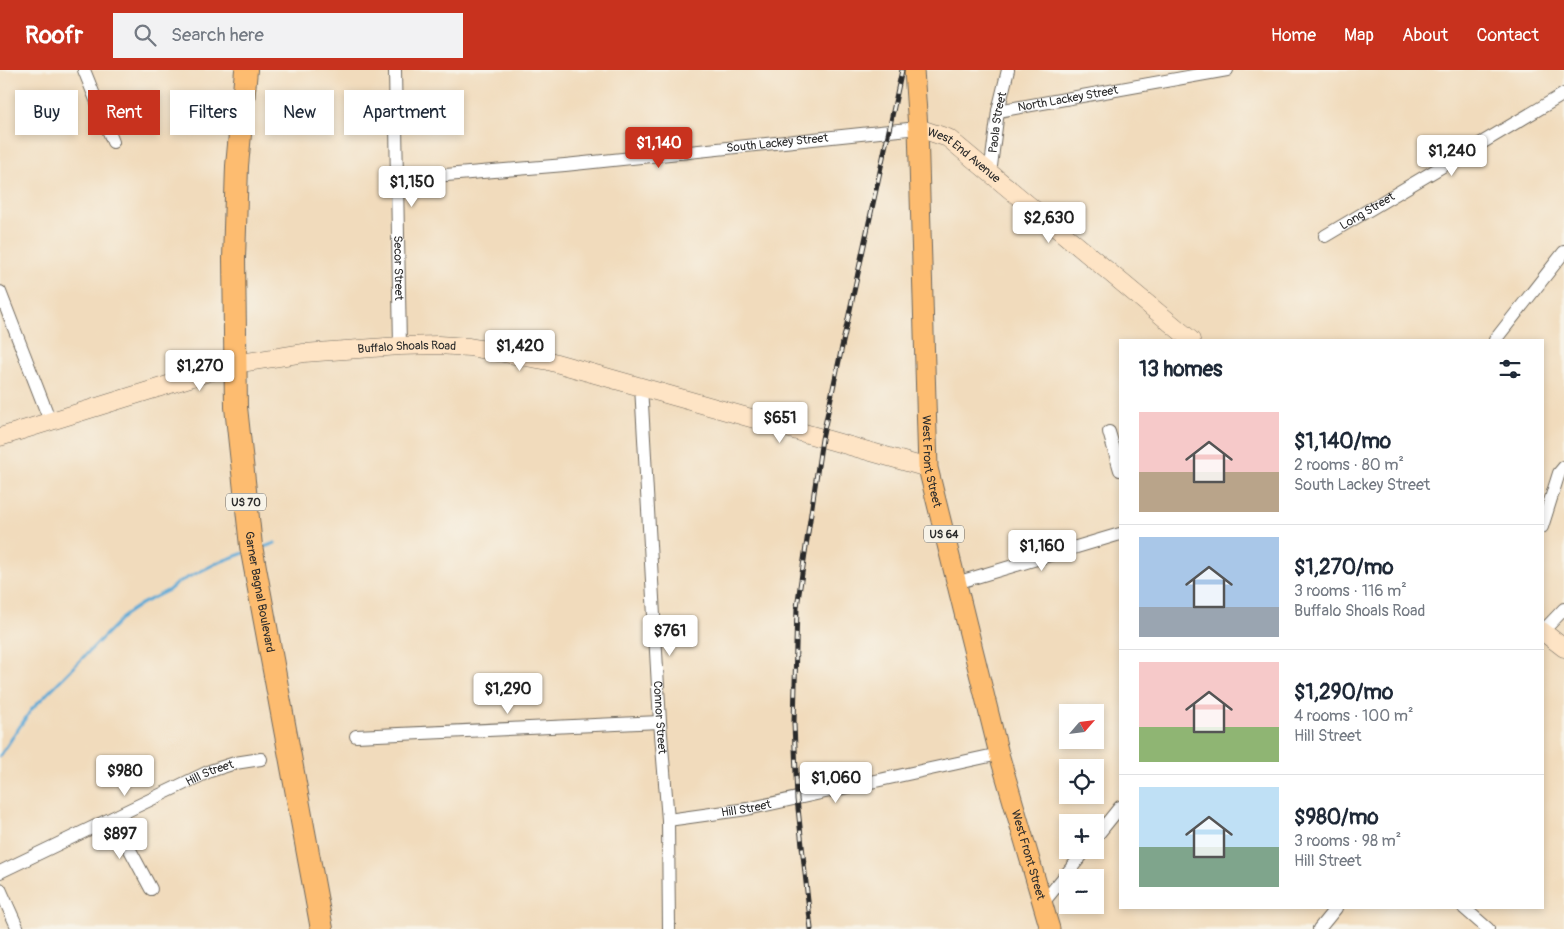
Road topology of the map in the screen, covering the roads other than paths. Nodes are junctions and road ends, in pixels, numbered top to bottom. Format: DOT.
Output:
graph roads {
  1 [pos="84,70"];
  2 [pos="246,70"];
  3 [pos="395,70"];
  4 [pos="914,70"];
  5 [pos="1008,70"];
  6 [pos="1227,70"];
  7 [pos="1564,94"];
  8 [pos="998,111"];
  9 [pos="918,128"];
  10 [pos="113,142"];
  11 [pos="990,174"];
  12 [pos="398,179"];
  13 [pos="1326,236"];
  14 [pos="1564,252"];
  15 [pos="0,292"];
  16 [pos="1190,339"];
  17 [pos="1496,339"];
  18 [pos="400,346"];
  19 [pos="235,364"];
  20 [pos="641,386"];
  21 [pos="50,421"];
  22 [pos="1109,432"];
  23 [pos="0,437"];
  24 [pos="1119,467"];
  25 [pos="1564,467"];
  26 [pos="928,468"];
  27 [pos="1544,521"];
  28 [pos="1119,534"];
  29 [pos="956,583"];
  30 [pos="1564,610"];
  31 [pos="1544,630"];
  32 [pos="1544,632"];
  33 [pos="1564,648"];
  34 [pos="660,722"];
  35 [pos="356,736"];
  36 [pos="999,754"];
  37 [pos="261,759"];
  38 [pos="1119,808"];
  39 [pos="113,818"];
  40 [pos="668,820"];
  41 [pos="1104,827"];
  42 [pos="1079,859"];
  43 [pos="0,872"];
  44 [pos="0,889"];
  45 [pos="151,889"];
  46 [pos="1042,904"];
  47 [pos="1335,909"];
  48 [pos="1465,909"];
  49 [pos="18,929"];
  50 [pos="322,929"];
  51 [pos="669,929"];
  52 [pos="1050,929"];
  53 [pos="1318,929"];
  54 [pos="1488,929"];
  1 -- 10 [label="street"];
  2 -- 19 [label="highway, Garner Bagnal Boulevard / US 70"];
  3 -- 12 [label="street, Secor Street"];
  4 -- 9 [label="main road, West Front Street / US 64"];
  5 -- 8 [label="street, Paola Street"];
  6 -- 8 [label="street, North Lackey Street"];
  7 -- 13 [label="street, Long Street"];
  8 -- 11 [label="street, Paola Street"];
  9 -- 11 [label="street, West End Avenue"];
  9 -- 12 [label="street, South Lackey Street"];
  9 -- 26 [label="main road, West Front Street / US 64"];
  11 -- 16 [label="street, West End Avenue"];
  12 -- 18 [label="street, Secor Street"];
  14 -- 17 [label="street"];
  15 -- 21 [label="street"];
  18 -- 19 [label="street, Buffalo Shoals Road"];
  18 -- 20 [label="street, Buffalo Shoals Road"];
  19 -- 21 [label="street, Buffalo Shoals Road"];
  19 -- 50 [label="highway, Garner Bagnal Boulevard / US 70"];
  20 -- 26 [label="street, Buffalo Shoals Road"];
  20 -- 34 [label="street, Connor Street"];
  21 -- 23 [label="street, Buffalo Shoals Road"];
  22 -- 24 [label="street"];
  25 -- 27 [label="street"];
  26 -- 29 [label="main road, West Front Street / US 64"];
  28 -- 29 [label="street"];
  29 -- 36 [label="main road, West Front Street / US 64"];
  30 -- 31 [label="street"];
  32 -- 33 [label="street"];
  34 -- 35 [label="street"];
  34 -- 40 [label="street, Connor Street"];
  36 -- 40 [label="street, Hill Street"];
  36 -- 46 [label="main road, West Front Street / US 64"];
  37 -- 39 [label="street, Hill Street"];
  38 -- 41 [label="street"];
  39 -- 43 [label="street, Hill Street"];
  39 -- 45 [label="street"];
  40 -- 51 [label="street, Connor Street"];
  42 -- 46 [label="street"];
  44 -- 49 [label="street"];
  46 -- 52 [label="main road, West Front Street / US 64"];
  47 -- 53 [label="street"];
  48 -- 54 [label="street"];
}
